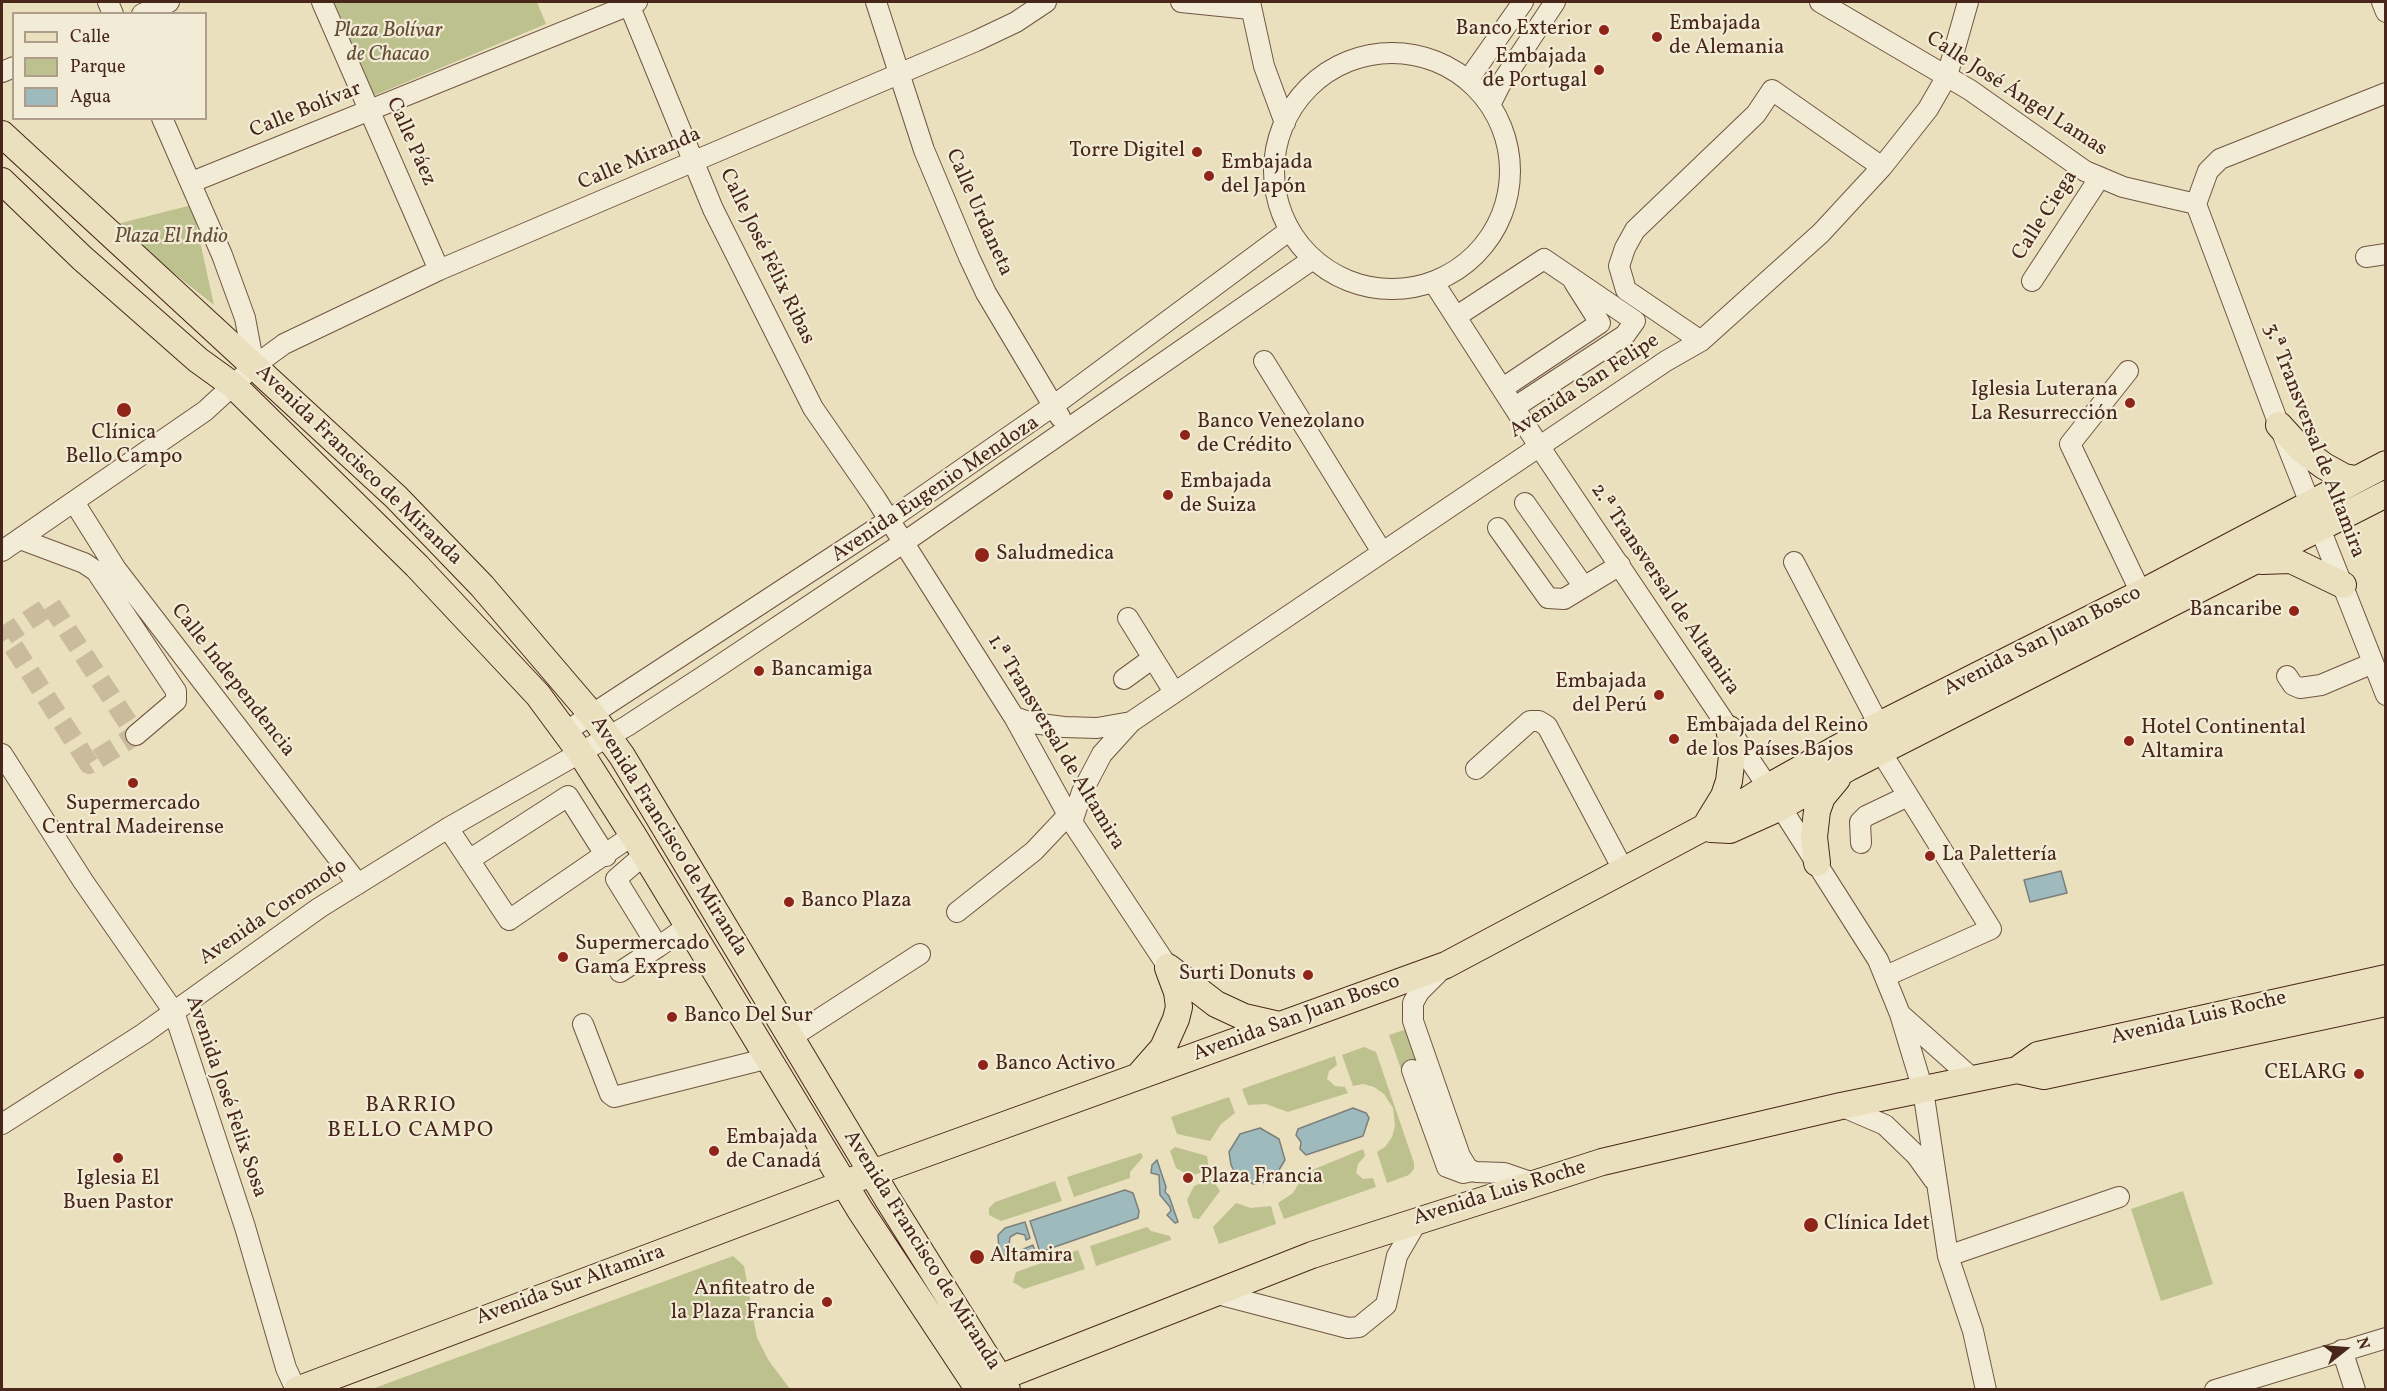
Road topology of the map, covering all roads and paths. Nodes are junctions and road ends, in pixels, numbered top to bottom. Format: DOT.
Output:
graph roads {
  1 [pos="169,2"];
  2 [pos="322,2"];
  3 [pos="876,2"];
  4 [pos="1046,2"];
  5 [pos="1181,2"];
  6 [pos="1523,2"];
  7 [pos="1555,2"];
  8 [pos="1820,2"];
  9 [pos="1968,2"];
  10 [pos="2382,2"];
  11 [pos="632,3"];
  12 [pos="1250,5"];
  13 [pos="146,12"];
  14 [pos="2385,12"];
  15 [pos="901,73"];
  16 [pos="1947,76"];
  17 [pos="1468,80"];
  18 [pos="2385,93"];
  19 [pos="1490,105"];
  20 [pos="370,111"];
  21 [pos="163,120"];
  22 [pos="1284,123"];
  23 [pos="2,134"];
  24 [pos="695,163"];
  25 [pos="1882,167"];
  26 [pos="2100,177"];
  27 [pos="2,181"];
  28 [pos="192,182"];
  29 [pos="2196,204"];
  30 [pos="1290,230"];
  31 [pos="2385,254"];
  32 [pos="2366,257"];
  33 [pos="1313,259"];
  34 [pos="1562,269"];
  35 [pos="440,270"];
  36 [pos="2032,281"];
  37 [pos="1434,282"];
  38 [pos="1506,297"];
  39 [pos="1457,316"];
  40 [pos="1701,341"];
  41 [pos="1264,361"];
  42 [pos="254,366"];
  43 [pos="2127,370"];
  44 [pos="234,386"];
  45 [pos="1503,388"];
  46 [pos="1053,406"];
  47 [pos="1515,407"];
  48 [pos="2279,426"];
  49 [pos="1068,429"];
  50 [pos="1539,446"];
  51 [pos="2385,464"];
  52 [pos="2355,480"];
  53 [pos="2385,494"];
  54 [pos="74,502"];
  55 [pos="1526,502"];
  56 [pos="2311,504"];
  57 [pos="889,520"];
  58 [pos="1498,528"];
  59 [pos="2321,528"];
  60 [pos="20,538"];
  61 [pos="903,543"];
  62 [pos="2,551"];
  63 [pos="1382,552"];
  64 [pos="1794,562"];
  65 [pos="2256,562"];
  66 [pos="1620,565"];
  67 [pos="2343,585"];
  68 [pos="1584,587"];
  69 [pos="2141,593"];
  70 [pos="1128,618"];
  71 [pos="1153,658"];
  72 [pos="2373,663"];
  73 [pos="2287,676"];
  74 [pos="1124,679"];
  75 [pos="1174,692"];
  76 [pos="2385,695"];
  77 [pos="592,716"];
  78 [pos="1014,717"];
  79 [pos="1131,722"];
  80 [pos="1879,725"];
  81 [pos="1729,729"];
  82 [pos="136,735"];
  83 [pos="607,736"];
  84 [pos="573,742"];
  85 [pos="1881,752"];
  86 [pos="2,754"];
  87 [pos="1848,768"];
  88 [pos="1476,769"];
  89 [pos="1908,796"];
  90 [pos="1774,797"];
  91 [pos="609,798"];
  92 [pos="583,819"];
  93 [pos="1070,819"];
  94 [pos="1705,827"];
  95 [pos="448,828"];
  96 [pos="1861,843"];
  97 [pos="639,844"];
  98 [pos="606,856"];
  99 [pos="469,860"];
  100 [pos="1817,863"];
  101 [pos="1624,871"];
  102 [pos="358,884"];
  103 [pos="957,912"];
  104 [pos="688,926"];
  105 [pos="658,947"];
  106 [pos="920,954"];
  107 [pos="1446,965"];
  108 [pos="1168,967"];
  109 [pos="620,972"];
  110 [pos="1886,976"];
  111 [pos="2385,978"];
  112 [pos="2385,1003"];
  113 [pos="174,1012"];
  114 [pos="1900,1014"];
  115 [pos="583,1024"];
  116 [pos="1279,1025"];
  117 [pos="790,1038"];
  118 [pos="769,1058"];
  119 [pos="1412,1070"];
  120 [pos="2018,1070"];
  121 [pos="1138,1076"];
  122 [pos="1973,1079"];
  123 [pos="1923,1090"];
  124 [pos="1841,1106"];
  125 [pos="2,1124"];
  126 [pos="1473,1171"];
  127 [pos="872,1173"];
  128 [pos="1533,1183"];
  129 [pos="845,1184"];
  130 [pos="1937,1185"];
  131 [pos="2119,1197"];
  132 [pos="1422,1219"];
  133 [pos="1948,1256"];
  134 [pos="1214,1293"];
  135 [pos="2385,1338"];
  136 [pos="2342,1350"];
  137 [pos="986,1387"];
  138 [pos="296,1389"];
  139 [pos="1986,1389"];
  140 [pos="2215,1389"];
  141 [pos="2355,1389"];
  1 -- 13 [label="street"];
  2 -- 20 [label="street, Calle Páez"];
  3 -- 15 [label="street, Calle Urdaneta"];
  4 -- 15 [label="street, Calle Miranda"];
  5 -- 12 [label="street"];
  6 -- 17 [label="street"];
  7 -- 19 [label="street"];
  8 -- 16 [label="street, Calle José Ángel Lamas"];
  9 -- 16 [label="street, Avenida San Felipe"];
  10 -- 14 [label="street"];
  11 -- 20 [label="street, Calle Bolívar"];
  11 -- 24 [label="street, Calle José Félix Ribas"];
  12 -- 22 [label="street"];
  15 -- 24 [label="street, Calle Miranda"];
  15 -- 46 [label="street, Calle Urdaneta"];
  16 -- 25 [label="street, Avenida San Felipe"];
  16 -- 26 [label="street, Calle José Ángel Lamas"];
  17 -- 19 [label="street"];
  17 -- 22 [label="street"];
  18 -- 29 [label="street"];
  19 -- 37 [label="street"];
  20 -- 28 [label="street, Calle Bolívar"];
  20 -- 35 [label="street, Calle Páez"];
  21 -- 28 [label="street"];
  22 -- 30 [label="street"];
  23 -- 42 [label="main road, Avenida Francisco de Miranda"];
  24 -- 35 [label="street, Calle Miranda"];
  24 -- 57 [label="street, Calle José Félix Ribas"];
  25 -- 40 [label="street, Avenida San Felipe"];
  25 -- 40 [label="street"];
  26 -- 29 [label="street, Calle José Ángel Lamas"];
  26 -- 36 [label="street, Calle Ciega"];
  27 -- 44 [label="main road, Avenida Francisco de Miranda"];
  28 -- 42 [label="street"];
  29 -- 48 [label="street, 3.ª Transversal de Altamira"];
  30 -- 33 [label="street"];
  30 -- 46 [label="street, Avenida Eugenio Mendoza"];
  31 -- 32 [label="street"];
  33 -- 37 [label="street"];
  33 -- 49 [label="street, Avenida Eugenio Mendoza"];
  34 -- 38 [label="street"];
  34 -- 39 [label="street"];
  34 -- 45 [label="street"];
  34 -- 47 [label="street"];
  35 -- 42 [label="street, Calle Miranda"];
  37 -- 39 [label="street, 2.ª Transversal de Altamira"];
  39 -- 45 [label="street, 2.ª Transversal de Altamira"];
  40 -- 50 [label="street, Avenida San Felipe"];
  41 -- 63 [label="street"];
  42 -- 44 [label="street, Calle Miranda"];
  42 -- 77 [label="main road, Avenida Francisco de Miranda"];
  43 -- 69 [label="street"];
  44 -- 54 [label="street, Calle Miranda"];
  44 -- 84 [label="main road, Avenida Francisco de Miranda"];
  45 -- 47 [label="street, 2.ª Transversal de Altamira"];
  46 -- 49 [label="street, Calle Urdaneta"];
  46 -- 57 [label="street, Avenida Eugenio Mendoza"];
  47 -- 50 [label="street, 2.ª Transversal de Altamira"];
  48 -- 52 [label="main road"];
  48 -- 56 [label="street, 3.ª Transversal de Altamira"];
  49 -- 61 [label="street, Avenida Eugenio Mendoza"];
  50 -- 63 [label="street, Avenida San Felipe"];
  50 -- 66 [label="street, 2.ª Transversal de Altamira"];
  51 -- 52 [label="main road, Avenida San Juan Bosco"];
  52 -- 56 [label="main road, Avenida San Juan Bosco"];
  53 -- 59 [label="main road, Avenida San Juan Bosco"];
  54 -- 60 [label="street, Calle Miranda"];
  54 -- 102 [label="street, Calle Independencia"];
  55 -- 68 [label="street"];
  56 -- 59 [label="street, 3.ª Transversal de Altamira"];
  56 -- 69 [label="main road, Avenida San Juan Bosco"];
  57 -- 61 [label="street, Calle José Félix Ribas"];
  57 -- 77 [label="street, Avenida Eugenio Mendoza"];
  58 -- 68 [label="street"];
  59 -- 65 [label="main road, Avenida San Juan Bosco"];
  59 -- 67 [label="street, 3.ª Transversal de Altamira"];
  60 -- 62 [label="street, Calle Miranda"];
  60 -- 82 [label="street"];
  61 -- 78 [label="street, 1.ª Transversal de Altamira"];
  61 -- 83 [label="street, Avenida Eugenio Mendoza"];
  63 -- 75 [label="street, Avenida San Felipe"];
  64 -- 80 [label="street"];
  65 -- 67 [label="main road"];
  65 -- 85 [label="main road, Avenida San Juan Bosco"];
  66 -- 68 [label="street"];
  66 -- 81 [label="street, 2.ª Transversal de Altamira"];
  67 -- 72 [label="street, 3.ª Transversal de Altamira"];
  69 -- 80 [label="main road, Avenida San Juan Bosco"];
  70 -- 71 [label="street"];
  71 -- 74 [label="street"];
  71 -- 75 [label="street"];
  72 -- 73 [label="street"];
  72 -- 76 [label="street, 3.ª Transversal de Altamira"];
  75 -- 79 [label="street, Avenida San Felipe"];
  77 -- 83 [label="main road, Avenida Francisco de Miranda"];
  77 -- 84 [label="street, Avenida Eugenio Mendoza"];
  78 -- 79 [label="street, Avenida San Felipe"];
  78 -- 93 [label="street, 1.ª Transversal de Altamira"];
  79 -- 93 [label="street, Avenida San Felipe"];
  80 -- 90 [label="main road, Avenida San Juan Bosco"];
  81 -- 90 [label="street, 2.ª Transversal de Altamira"];
  81 -- 94 [label="main road"];
  83 -- 84 [label="street, Avenida Eugenio Mendoza"];
  83 -- 117 [label="main road, Avenida Francisco de Miranda"];
  84 -- 91 [label="main road, Avenida Francisco de Miranda"];
  84 -- 95 [label="street, Avenida Coromoto"];
  85 -- 87 [label="main road, Avenida San Juan Bosco"];
  85 -- 89 [label="street"];
  86 -- 113 [label="street, Avenida José Felix Sosa"];
  87 -- 90 [label="main road, Avenida San Juan Bosco"];
  87 -- 100 [label="main road"];
  88 -- 101 [label="street"];
  89 -- 96 [label="street"];
  89 -- 110 [label="street"];
  90 -- 94 [label="main road, Avenida San Juan Bosco"];
  90 -- 100 [label="street, 2.ª Transversal de Altamira"];
  91 -- 92 [label="street"];
  91 -- 97 [label="main road, Avenida Francisco de Miranda"];
  92 -- 98 [label="street"];
  92 -- 99 [label="street"];
  93 -- 103 [label="street"];
  93 -- 108 [label="street, 1.ª Transversal de Altamira"];
  94 -- 101 [label="main road, Avenida San Juan Bosco"];
  95 -- 99 [label="street"];
  95 -- 102 [label="street, Avenida Coromoto"];
  97 -- 98 [label="street"];
  97 -- 104 [label="main road, Avenida Francisco de Miranda"];
  97 -- 105 [label="street"];
  98 -- 99 [label="street"];
  100 -- 110 [label="street, 2.ª Transversal de Altamira"];
  101 -- 107 [label="main road, Avenida San Juan Bosco"];
  102 -- 113 [label="street, Avenida Coromoto"];
  104 -- 105 [label="street"];
  104 -- 118 [label="main road, Avenida Francisco de Miranda"];
  105 -- 109 [label="street"];
  106 -- 117 [label="street"];
  107 -- 116 [label="main road, Avenida San Juan Bosco"];
  107 -- 126 [label="street"];
  108 -- 116 [label="main road"];
  108 -- 121 [label="main road"];
  110 -- 114 [label="street, 2.ª Transversal de Altamira"];
  111 -- 120 [label="main road, Avenida Luis Roche"];
  112 -- 120 [label="main road, Avenida Luis Roche"];
  113 -- 125 [label="street, Avenida Coromoto"];
  113 -- 138 [label="street, Avenida José Felix Sosa"];
  114 -- 122 [label="street"];
  114 -- 123 [label="street, 2.ª Transversal de Altamira"];
  115 -- 118 [label="street"];
  116 -- 121 [label="main road, Avenida San Juan Bosco"];
  117 -- 127 [label="main road, Avenida Francisco de Miranda"];
  118 -- 129 [label="main road, Avenida Francisco de Miranda"];
  119 -- 126 [label="street"];
  120 -- 122 [label="main road, Avenida Luis Roche"];
  121 -- 127 [label="main road, Avenida San Juan Bosco"];
  122 -- 123 [label="main road, Avenida Luis Roche"];
  123 -- 124 [label="main road, Avenida Luis Roche"];
  123 -- 130 [label="street, 2.ª Transversal de Altamira"];
  124 -- 128 [label="main road, Avenida Luis Roche"];
  124 -- 130 [label="street"];
  126 -- 128 [label="street"];
  127 -- 129 [label="main road, Avenida Sur Altamira"];
  127 -- 137 [label="main road, Avenida Francisco de Miranda"];
  128 -- 132 [label="main road, Avenida Luis Roche"];
  129 -- 137 [label="main road, Avenida Francisco de Miranda"];
  129 -- 138 [label="main road, Avenida Sur Altamira"];
  130 -- 133 [label="street, 2.ª Transversal de Altamira"];
  131 -- 133 [label="street"];
  132 -- 134 [label="main road, Avenida Luis Roche"];
  132 -- 134 [label="street"];
  133 -- 139 [label="street, 2.ª Transversal de Altamira"];
  134 -- 137 [label="main road, Avenida Luis Roche"];
  135 -- 136 [label="street"];
  136 -- 140 [label="street"];
  136 -- 141 [label="street"];
}
